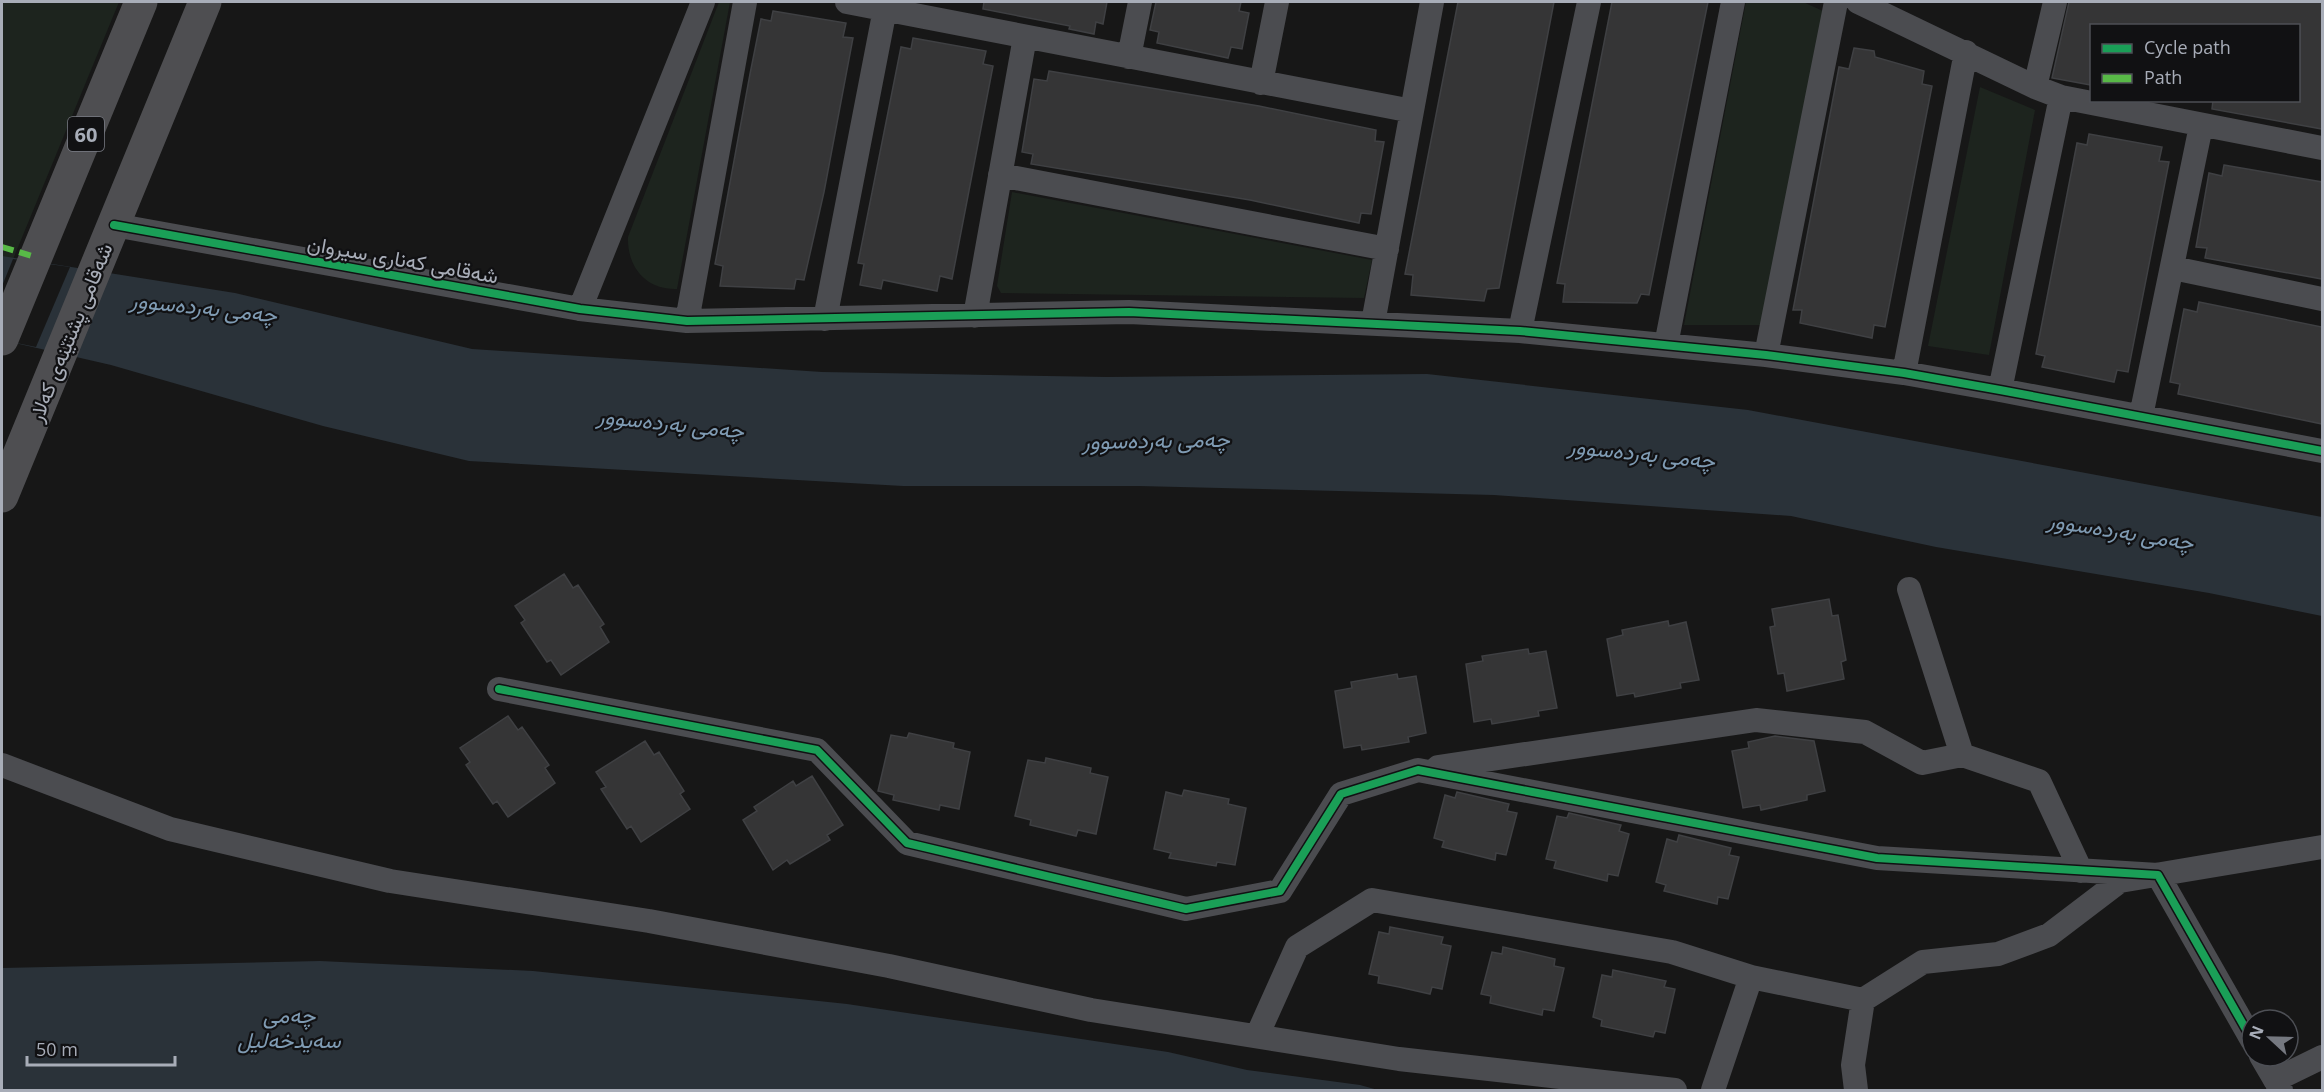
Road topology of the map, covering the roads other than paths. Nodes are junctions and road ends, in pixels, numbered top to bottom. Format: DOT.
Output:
graph roads {
  1 [pos="141,2"];
  2 [pos="205,2"];
  3 [pos="703,2"];
  4 [pos="745,2"];
  5 [pos="847,2"];
  6 [pos="1140,2"];
  7 [pos="1277,2"];
  8 [pos="1432,2"];
  9 [pos="1589,2"];
  10 [pos="1733,2"];
  11 [pos="1836,2"];
  12 [pos="1858,2"];
  13 [pos="2055,2"];
  14 [pos="885,9"];
  15 [pos="1025,37"];
  16 [pos="1966,52"];
  17 [pos="1129,57"];
  18 [pos="1261,83"];
  19 [pos="2035,87"];
  20 [pos="2061,97"];
  21 [pos="1412,111"];
  22 [pos="2201,126"];
  23 [pos="2322,148"];
  24 [pos="1000,175"];
  25 [pos="108,238"];
  26 [pos="1387,249"];
  27 [pos="2173,268"];
  28 [pos="2322,299"];
  29 [pos="580,309"];
  30 [pos="975,316"];
  31 [pos="825,319"];
  32 [pos="687,321"];
  33 [pos="1373,323"];
  34 [pos="1520,331"];
  35 [pos="2,339"];
  36 [pos="1666,345"];
  37 [pos="1766,355"];
  38 [pos="1904,374"];
  39 [pos="2000,390"];
  40 [pos="2142,416"];
  41 [pos="2322,451"];
  42 [pos="2,496"];
  43 [pos="1909,589"];
  44 [pos="499,689"];
  45 [pos="1962,755"];
  46 [pos="2,765"];
  47 [pos="1418,770"];
  48 [pos="2322,847"];
  49 [pos="2081,871"];
  50 [pos="2158,875"];
  51 [pos="1751,977"];
  52 [pos="1863,1000"];
  53 [pos="2240,1019"];
  54 [pos="1257,1036"];
  55 [pos="2322,1056"];
  56 [pos="2268,1068"];
  57 [pos="2278,1085"];
  58 [pos="1675,1090"];
  59 [pos="1713,1090"];
  60 [pos="1856,1090"];
  1 -- 35 [label="highway, 60"];
  2 -- 25 [label="highway, شەقامی پشتێنەی کەلار"];
  3 -- 29 [label="street"];
  4 -- 32 [label="street"];
  5 -- 14 [label="street"];
  6 -- 17 [label="street"];
  7 -- 18 [label="street"];
  8 -- 21 [label="street"];
  9 -- 34 [label="street"];
  10 -- 36 [label="street"];
  11 -- 37 [label="street"];
  12 -- 16 [label="street"];
  13 -- 19 [label="street"];
  14 -- 15 [label="street"];
  14 -- 31 [label="street"];
  15 -- 17 [label="street"];
  15 -- 24 [label="street"];
  16 -- 19 [label="street"];
  16 -- 38 [label="street"];
  17 -- 18 [label="street"];
  18 -- 21 [label="street"];
  19 -- 20 [label="street"];
  20 -- 22 [label="street"];
  20 -- 39 [label="street"];
  21 -- 26 [label="street"];
  22 -- 23 [label="street"];
  22 -- 27 [label="street"];
  24 -- 26 [label="street"];
  24 -- 30 [label="street"];
  25 -- 29 [label="street, شەقامی کەناری سیروان"];
  25 -- 42 [label="highway, شەقامی پشتێنەی کەلار"];
  26 -- 33 [label="street"];
  27 -- 28 [label="street"];
  27 -- 40 [label="street"];
  29 -- 32 [label="street, شەقامی کەناری سیروان"];
  30 -- 31 [label="street, شەقامی کەناری سیروان"];
  30 -- 33 [label="street, شەقامی کەناری سیروان"];
  31 -- 32 [label="street, شەقامی کەناری سیروان"];
  33 -- 34 [label="street, شەقامی کەناری سیروان"];
  34 -- 36 [label="street, شەقامی کەناری سیروان"];
  36 -- 37 [label="street, شەقامی کەناری سیروان"];
  37 -- 38 [label="street, شەقامی کەناری سیروان"];
  38 -- 39 [label="street, شەقامی کەناری سیروان"];
  39 -- 40 [label="street, شەقامی کەناری سیروان"];
  40 -- 41 [label="street, شەقامی کەناری سیروان"];
  43 -- 45 [label="street"];
  44 -- 47 [label="street"];
  45 -- 47 [label="street"];
  45 -- 49 [label="street"];
  46 -- 54 [label="street"];
  47 -- 49 [label="street"];
  48 -- 50 [label="street"];
  49 -- 50 [label="street"];
  50 -- 52 [label="street"];
  50 -- 53 [label="street"];
  51 -- 52 [label="street"];
  51 -- 54 [label="street"];
  51 -- 59 [label="street"];
  52 -- 60 [label="street"];
  54 -- 58 [label="street"];
  55 -- 57 [label="street"];
  56 -- 57 [label="street"];
}
